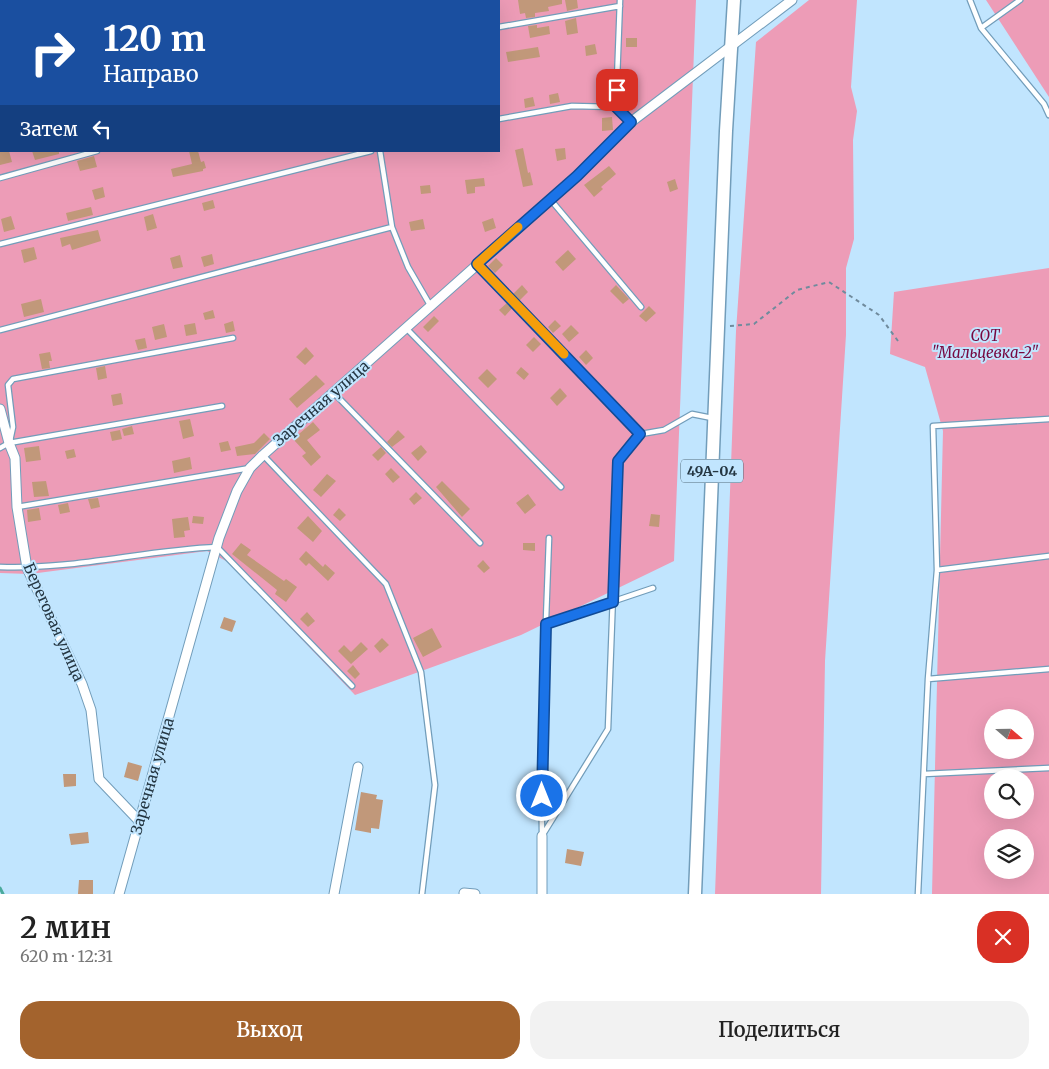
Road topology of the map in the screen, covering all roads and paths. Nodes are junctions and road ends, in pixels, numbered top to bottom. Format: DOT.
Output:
graph roads {
  1 [pos="620,0"];
  2 [pos="734,0"];
  3 [pos="792,0"];
  4 [pos="970,0"];
  5 [pos="1020,0"];
  6 [pos="620,6"];
  7 [pos="500,27"];
  8 [pos="981,28"];
  9 [pos="731,48"];
  10 [pos="1049,100"];
  11 [pos="1044,104"];
  12 [pos="616,107"];
  13 [pos="1049,115"];
  14 [pos="500,119"];
  15 [pos="631,122"];
  16 [pos="93,152"];
  17 [pos="367,152"];
  18 [pos="380,152"];
  19 [pos="0,178"];
  20 [pos="550,198"];
  21 [pos="392,227"];
  22 [pos="0,244"];
  23 [pos="477,264"];
  24 [pos="430,305"];
  25 [pos="641,307"];
  26 [pos="718,327"];
  27 [pos="407,329"];
  28 [pos="0,330"];
  29 [pos="233,338"];
  30 [pos="898,341"];
  31 [pos="332,391"];
  32 [pos="222,406"];
  33 [pos="0,409"];
  34 [pos="714,419"];
  35 [pos="1049,419"];
  36 [pos="640,434"];
  37 [pos="8,443"];
  38 [pos="0,448"];
  39 [pos="263,455"];
  40 [pos="250,468"];
  41 [pos="561,487"];
  42 [pos="17,507"];
  43 [pos="549,538"];
  44 [pos="480,543"];
  45 [pos="217,548"];
  46 [pos="1049,556"];
  47 [pos="0,567"];
  48 [pos="27,568"];
  49 [pos="937,570"];
  50 [pos="653,588"];
  51 [pos="613,602"];
  52 [pos="546,624"];
  53 [pos="1049,669"];
  54 [pos="928,679"];
  55 [pos="352,686"];
  56 [pos="358,767"];
  57 [pos="1049,768"];
  58 [pos="924,774"];
  59 [pos="139,821"];
  60 [pos="542,836"];
  61 [pos="464,893"];
  62 [pos="119,894"];
  63 [pos="334,894"];
  64 [pos="422,894"];
  65 [pos="475,894"];
  66 [pos="542,894"];
  67 [pos="695,894"];
  68 [pos="918,894"];
  1 -- 6 [label="lane"];
  2 -- 9 [label="main road, 49А-04"];
  3 -- 9 [label="street, Заречная улица"];
  4 -- 8 [label="lane"];
  5 -- 8 [label="lane"];
  6 -- 7 [label="lane"];
  6 -- 12 [label="lane"];
  8 -- 11 [label="lane"];
  9 -- 15 [label="street, Заречная улица"];
  9 -- 26 [label="main road, 49А-04"];
  10 -- 11 [label="lane"];
  11 -- 13 [label="lane"];
  12 -- 14 [label="lane"];
  12 -- 15 [label="lane"];
  15 -- 20 [label="street, Заречная улица"];
  16 -- 19 [label="lane"];
  17 -- 22 [label="lane"];
  18 -- 21 [label="lane"];
  20 -- 23 [label="street, Заречная улица"];
  20 -- 25 [label="lane"];
  21 -- 24 [label="lane"];
  21 -- 28 [label="lane"];
  23 -- 24 [label="street, Заречная улица"];
  23 -- 36 [label="lane"];
  24 -- 27 [label="street, Заречная улица"];
  26 -- 30 [label="path"];
  26 -- 34 [label="main road, 49А-04"];
  27 -- 31 [label="street, Заречная улица"];
  27 -- 41 [label="lane"];
  29 -- 37 [label="lane"];
  31 -- 39 [label="street, Заречная улица"];
  31 -- 44 [label="lane"];
  32 -- 37 [label="lane"];
  33 -- 37 [label="street, Береговая улица"];
  34 -- 36 [label="lane"];
  34 -- 67 [label="main road, 49А-04"];
  35 -- 49 [label="lane"];
  36 -- 51 [label="lane"];
  37 -- 38 [label="lane"];
  37 -- 42 [label="street, Береговая улица"];
  39 -- 40 [label="street, Заречная улица"];
  39 -- 64 [label="lane"];
  40 -- 42 [label="lane"];
  40 -- 45 [label="street, Заречная улица"];
  42 -- 48 [label="street, Береговая улица"];
  43 -- 52 [label="lane"];
  45 -- 48 [label="lane"];
  45 -- 55 [label="lane"];
  45 -- 59 [label="street, Заречная улица"];
  46 -- 49 [label="lane"];
  47 -- 48 [label="lane"];
  48 -- 59 [label="street, Береговая улица"];
  49 -- 54 [label="lane"];
  50 -- 51 [label="lane"];
  51 -- 52 [label="lane"];
  51 -- 60 [label="lane"];
  52 -- 60 [label="lane"];
  53 -- 54 [label="lane"];
  54 -- 58 [label="lane"];
  56 -- 63 [label="street"];
  57 -- 58 [label="lane"];
  58 -- 68 [label="lane"];
  59 -- 62 [label="street, Заречная улица"];
  60 -- 66 [label="street"];
  61 -- 65 [label="street"];
}
